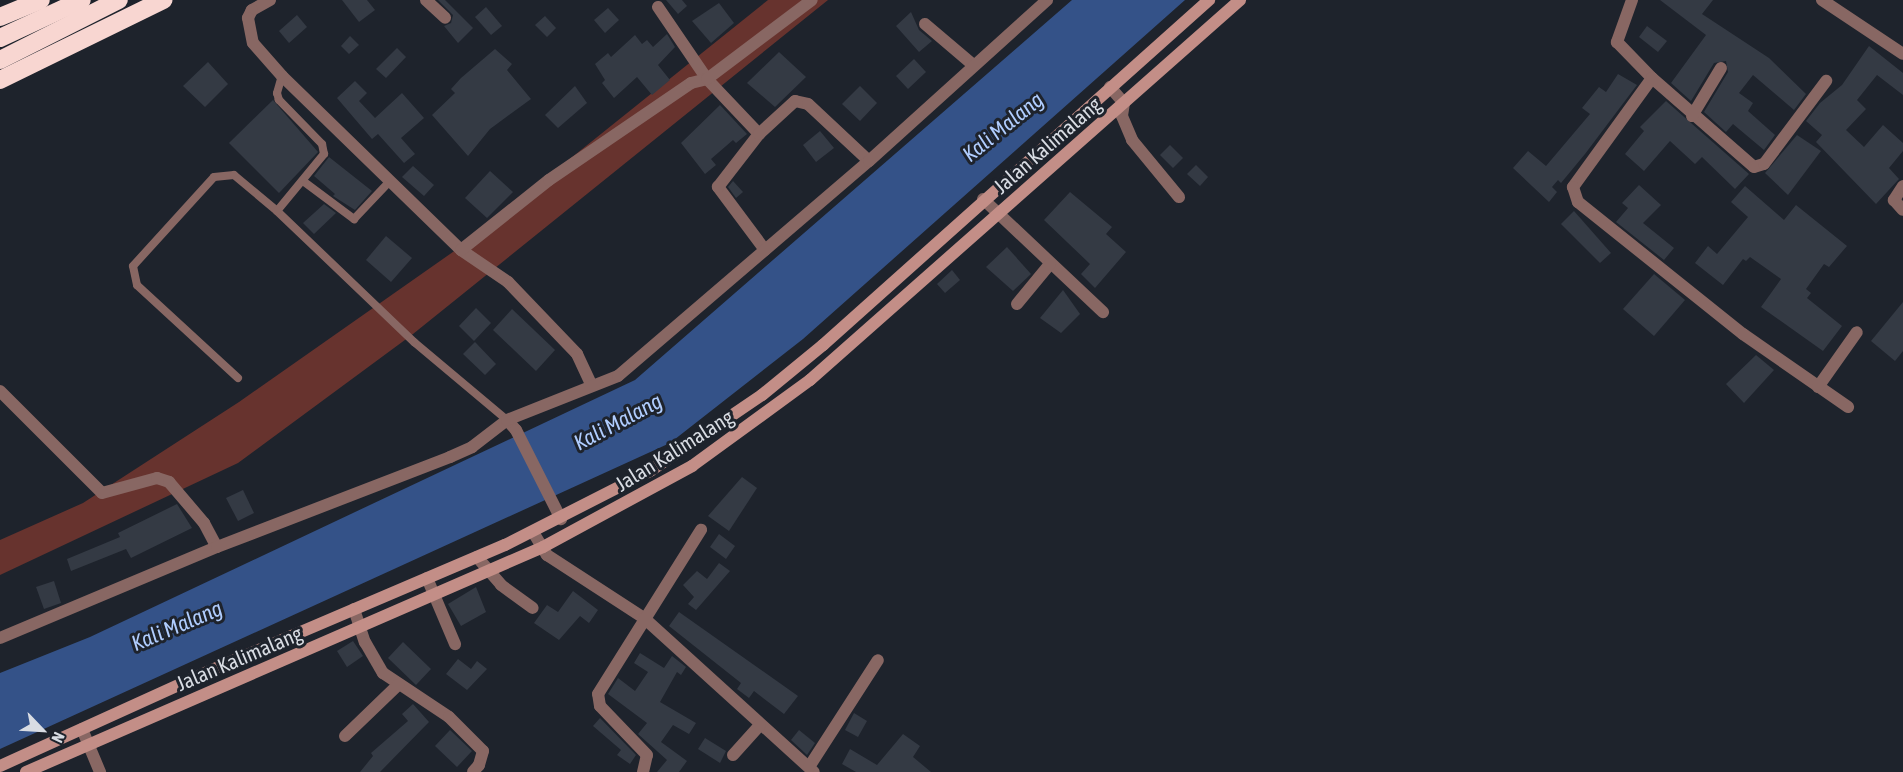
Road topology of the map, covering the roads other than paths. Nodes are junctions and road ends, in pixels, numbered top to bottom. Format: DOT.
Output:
graph roads {
  1 [pos="41,0"];
  2 [pos="82,0"];
  3 [pos="119,0"];
  4 [pos="163,0"];
  5 [pos="270,0"];
  6 [pos="426,0"];
  7 [pos="812,0"];
  8 [pos="1047,0"];
  9 [pos="1209,0"];
  10 [pos="1240,0"];
  11 [pos="1632,0"];
  12 [pos="1822,0"];
  13 [pos="658,2"];
  14 [pos="0,17"];
  15 [pos="445,18"];
  16 [pos="925,24"];
  17 [pos="0,38"];
  18 [pos="1903,54"];
  19 [pos="0,60"];
  20 [pos="972,64"];
  21 [pos="1721,68"];
  22 [pos="282,76"];
  23 [pos="1652,78"];
  24 [pos="707,79"];
  25 [pos="0,80"];
  26 [pos="1826,81"];
  27 [pos="1110,87"];
  28 [pos="1124,103"];
  29 [pos="1692,116"];
  30 [pos="759,134"];
  31 [pos="869,161"];
  32 [pos="303,181"];
  33 [pos="389,182"];
  34 [pos="1903,186"];
  35 [pos="1179,197"];
  36 [pos="983,199"];
  37 [pos="277,210"];
  38 [pos="1903,210"];
  39 [pos="999,214"];
  40 [pos="461,250"];
  41 [pos="765,250"];
  42 [pos="1050,264"];
  43 [pos="1017,304"];
  44 [pos="1103,312"];
  45 [pos="1857,332"];
  46 [pos="238,378"];
  47 [pos="591,384"];
  48 [pos="1818,387"];
  49 [pos="0,391"];
  50 [pos="1848,406"];
  51 [pos="507,420"];
  52 [pos="561,519"];
  53 [pos="701,530"];
  54 [pos="533,532"];
  55 [pos="217,547"];
  56 [pos="543,548"];
  57 [pos="477,557"];
  58 [pos="490,571"];
  59 [pos="427,578"];
  60 [pos="435,593"];
  61 [pos="532,608"];
  62 [pos="354,609"];
  63 [pos="644,618"];
  64 [pos="361,626"];
  65 [pos="0,638"];
  66 [pos="455,644"];
  67 [pos="878,660"];
  68 [pos="207,672"];
  69 [pos="398,685"];
  70 [pos="216,688"];
  71 [pos="760,725"];
  72 [pos="82,729"];
  73 [pos="345,736"];
  74 [pos="89,744"];
  75 [pos="733,755"];
  76 [pos="0,765"];
  77 [pos="812,770"];
  78 [pos="26,772"];
  79 [pos="100,772"];
  80 [pos="473,772"];
  81 [pos="643,772"];
  1 -- 14 [label="highway"];
  2 -- 17 [label="highway"];
  3 -- 19 [label="highway"];
  4 -- 25 [label="highway"];
  5 -- 22 [label="street"];
  6 -- 15 [label="street"];
  7 -- 24 [label="street"];
  8 -- 20 [label="street"];
  9 -- 27 [label="main road, Jalan Kalimalang"];
  10 -- 28 [label="main road, Jalan Kalimalang"];
  11 -- 23 [label="street"];
  12 -- 18 [label="street"];
  13 -- 24 [label="street"];
  16 -- 20 [label="street"];
  20 -- 31 [label="street"];
  21 -- 29 [label="street"];
  22 -- 32 [label="lane"];
  22 -- 33 [label="street"];
  23 -- 29 [label="street"];
  23 -- 48 [label="street"];
  24 -- 30 [label="street"];
  24 -- 40 [label="street"];
  26 -- 29 [label="street"];
  27 -- 28 [label="street"];
  27 -- 36 [label="main road, Jalan Kalimalang"];
  28 -- 35 [label="street"];
  28 -- 39 [label="main road, Jalan Kalimalang"];
  30 -- 31 [label="street"];
  30 -- 41 [label="street"];
  31 -- 41 [label="street"];
  32 -- 33 [label="lane"];
  32 -- 37 [label="lane"];
  33 -- 40 [label="street"];
  34 -- 38 [label="street"];
  36 -- 39 [label="street"];
  36 -- 52 [label="main road, Jalan Kalimalang"];
  37 -- 46 [label="lane"];
  37 -- 51 [label="lane"];
  39 -- 42 [label="street"];
  39 -- 56 [label="main road, Jalan Kalimalang"];
  40 -- 47 [label="street"];
  41 -- 47 [label="street"];
  42 -- 43 [label="street"];
  42 -- 44 [label="street"];
  45 -- 48 [label="street"];
  47 -- 51 [label="street"];
  48 -- 50 [label="street"];
  49 -- 55 [label="street"];
  51 -- 52 [label="street"];
  51 -- 55 [label="street"];
  52 -- 54 [label="main road, Jalan Kalimalang"];
  53 -- 63 [label="street"];
  54 -- 56 [label="street"];
  54 -- 57 [label="main road, Jalan Kalimalang"];
  55 -- 65 [label="street"];
  56 -- 58 [label="main road, Jalan Kalimalang"];
  56 -- 63 [label="street"];
  57 -- 58 [label="street"];
  57 -- 59 [label="main road, Jalan Kalimalang"];
  58 -- 60 [label="main road, Jalan Kalimalang"];
  58 -- 61 [label="street"];
  59 -- 60 [label="street"];
  59 -- 62 [label="main road, Jalan Kalimalang"];
  60 -- 64 [label="main road, Jalan Kalimalang"];
  60 -- 66 [label="street"];
  62 -- 64 [label="street"];
  62 -- 68 [label="main road, Jalan Kalimalang"];
  63 -- 71 [label="street"];
  63 -- 81 [label="street"];
  64 -- 69 [label="street"];
  64 -- 70 [label="main road, Jalan Kalimalang"];
  67 -- 77 [label="street"];
  68 -- 70 [label="main road"];
  68 -- 72 [label="main road, Jalan Kalimalang"];
  69 -- 73 [label="street"];
  69 -- 80 [label="street"];
  70 -- 74 [label="main road, Jalan Kalimalang"];
  71 -- 75 [label="street"];
  71 -- 77 [label="street"];
  72 -- 74 [label="street"];
  72 -- 76 [label="main road, Jalan Kalimalang"];
  74 -- 78 [label="main road, Jalan Kalimalang"];
  74 -- 79 [label="street"];
}
